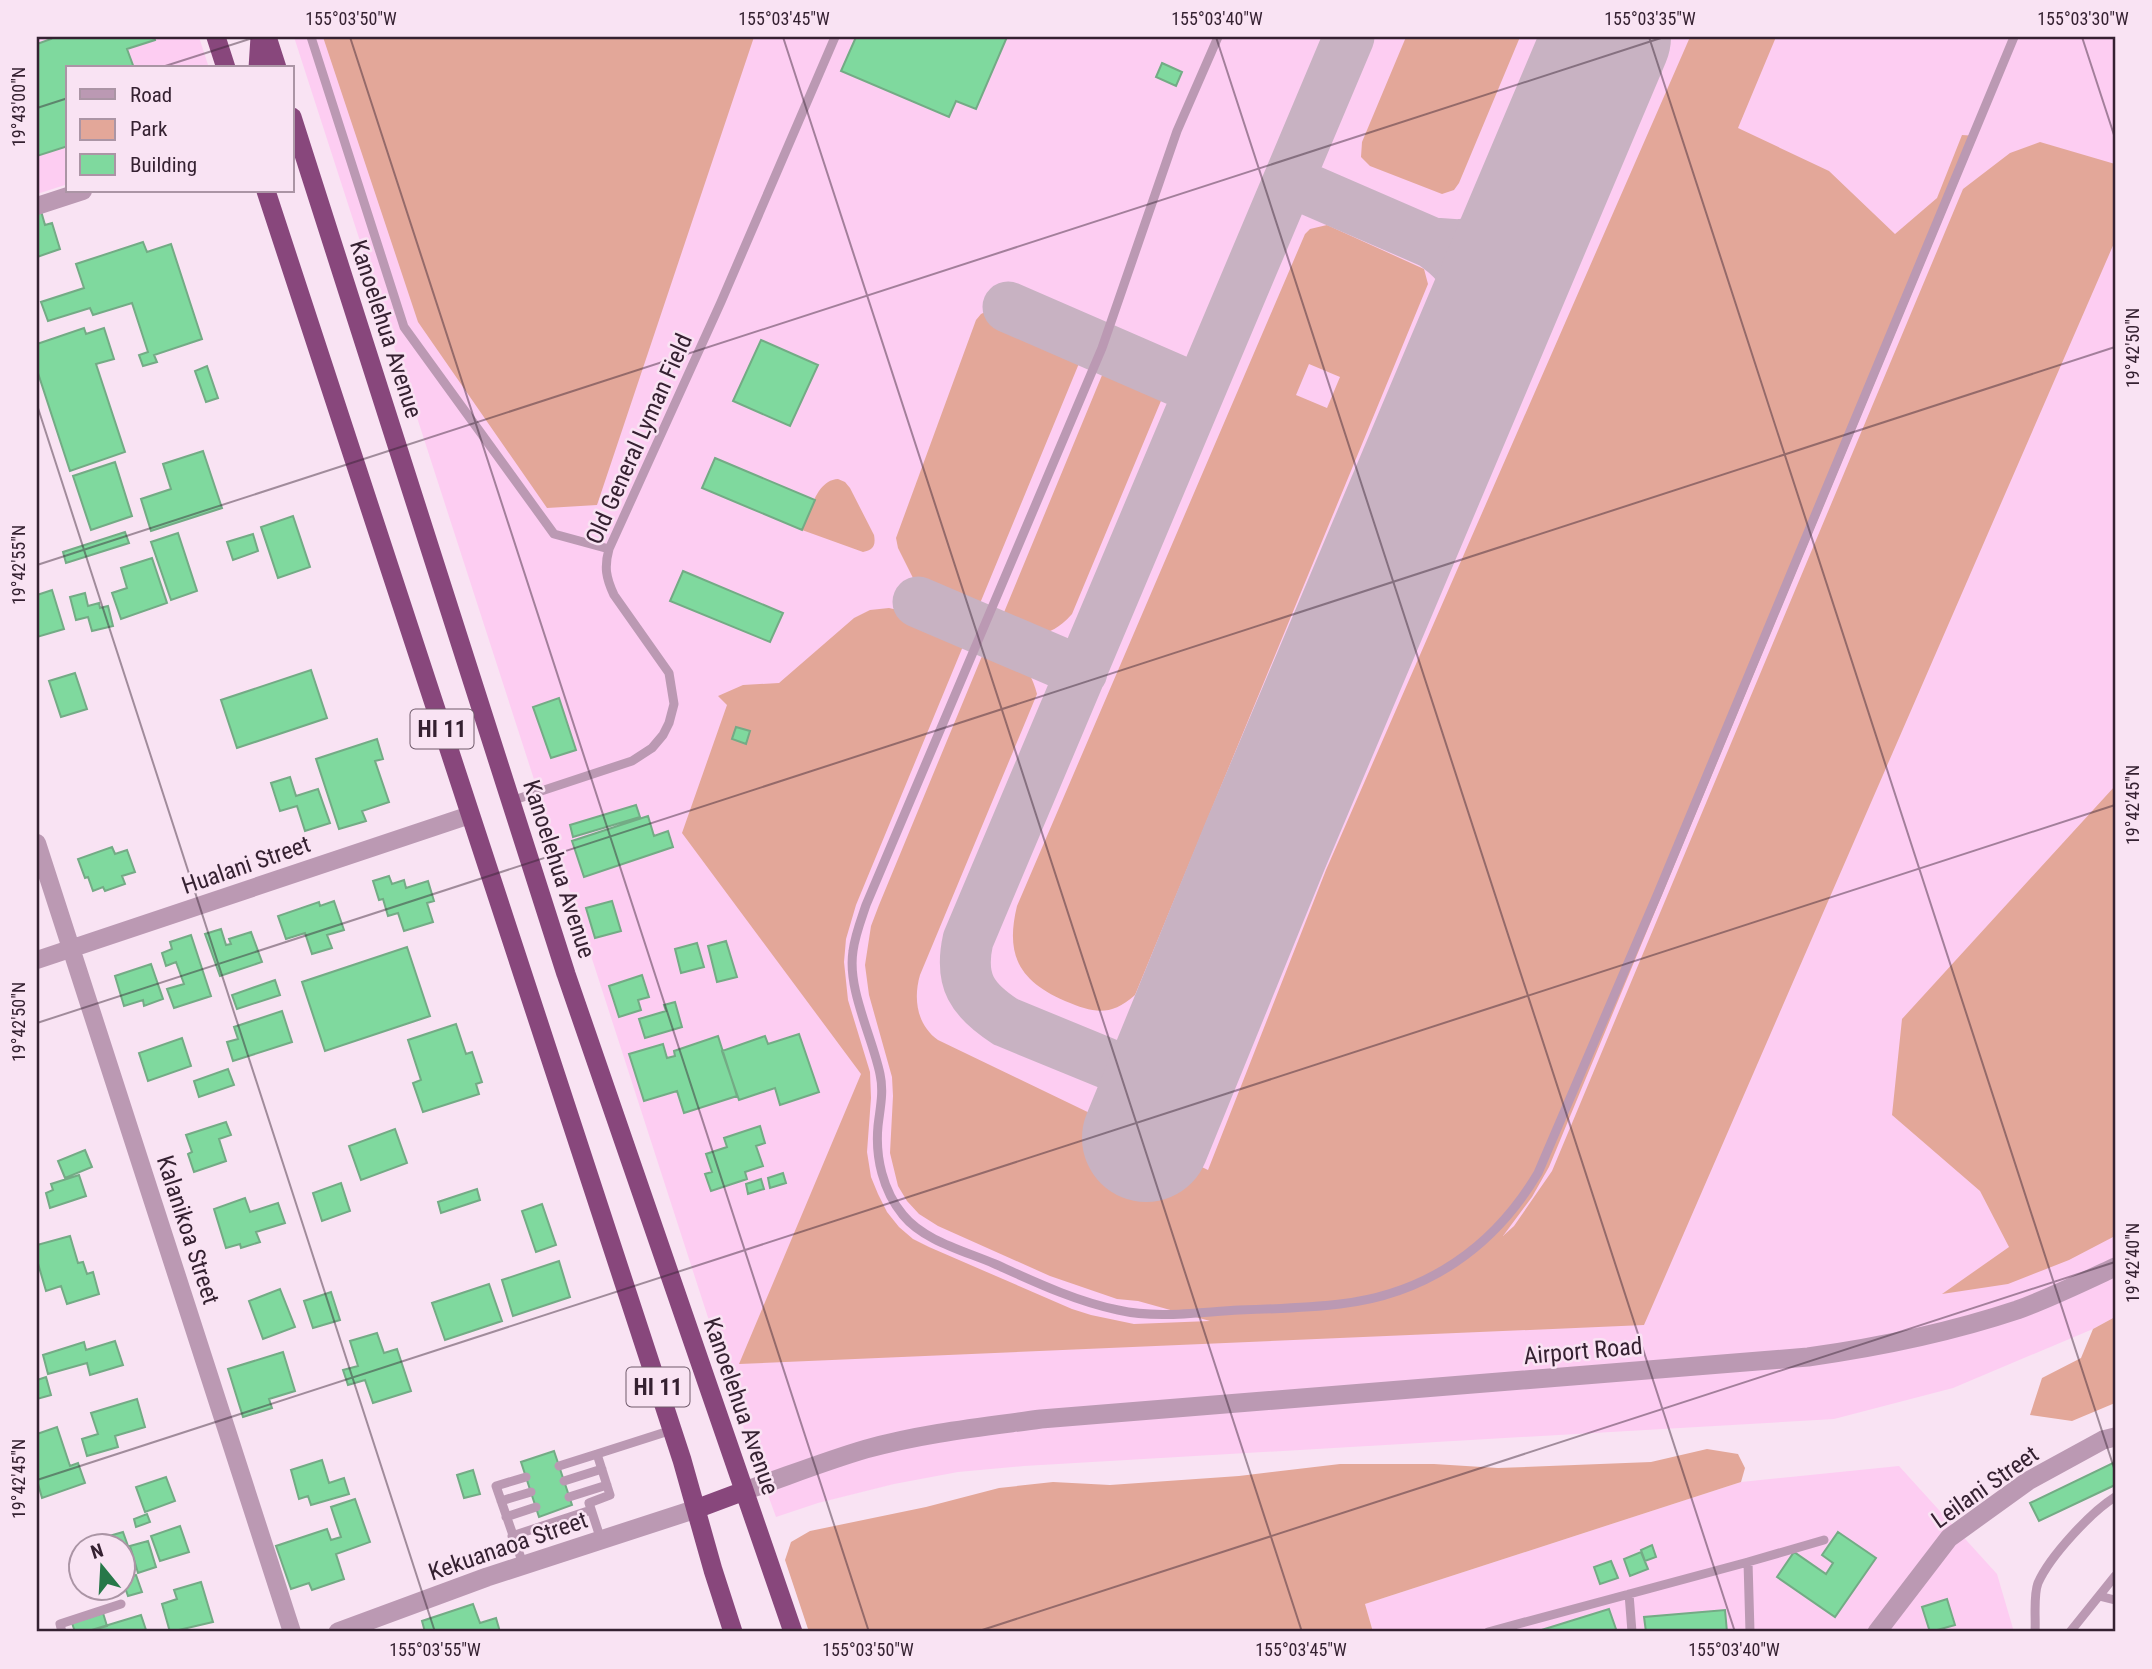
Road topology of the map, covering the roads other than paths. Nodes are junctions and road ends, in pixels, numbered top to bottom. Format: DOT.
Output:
graph roads {
  1 [pos="216,37"];
  2 [pos="260,37"];
  3 [pos="267,37"];
  4 [pos="311,37"];
  5 [pos="835,37"];
  6 [pos="1218,37"];
  7 [pos="2014,37"];
  8 [pos="225,66"];
  9 [pos="258,66"];
  10 [pos="276,66"];
  11 [pos="294,124"];
  12 [pos="294,169"];
  13 [pos="312,183"];
  14 [pos="80,192"];
  15 [pos="266,192"];
  16 [pos="37,206"];
  17 [pos="610,549"];
  18 [pos="512,801"];
  19 [pos="470,815"];
  20 [pos="37,844"];
  21 [pos="72,950"];
  22 [pos="37,960"];
  23 [pos="2115,1267"];
  24 [pos="672,1430"];
  25 [pos="2115,1437"];
  26 [pos="597,1454"];
  27 [pos="559,1466"];
  28 [pos="602,1469"];
  29 [pos="526,1477"];
  30 [pos="564,1481"];
  31 [pos="607,1485"];
  32 [pos="744,1491"];
  33 [pos="531,1492"];
  34 [pos="569,1497"];
  35 [pos="2115,1497"];
  36 [pos="501,1501"];
  37 [pos="536,1507"];
  38 [pos="696,1508"];
  39 [pos="591,1510"];
  40 [pos="506,1517"];
  41 [pos="512,1536"];
  42 [pos="601,1540"];
  43 [pos="1824,1540"];
  44 [pos="1748,1562"];
  45 [pos="524,1566"];
  46 [pos="2115,1576"];
  47 [pos="1629,1594"];
  48 [pos="2098,1596"];
  49 [pos="2115,1600"];
  50 [pos="121,1604"];
  51 [pos="62,1632"];
  52 [pos="292,1632"];
  53 [pos="338,1632"];
  54 [pos="733,1632"];
  55 [pos="793,1632"];
  56 [pos="1488,1632"];
  57 [pos="1632,1632"];
  58 [pos="1750,1632"];
  59 [pos="1877,1632"];
  60 [pos="2035,1632"];
  61 [pos="2070,1632"];
  1 -- 8 [label="highway"];
  2 -- 9 [label="highway"];
  3 -- 10 [label="highway"];
  4 -- 17 [label="lane"];
  5 -- 17 [label="lane, Old General Lyman Field"];
  6 -- 7 [label="lane"];
  11 -- 13 [label="highway, Kanoelehua Avenue / HI 11"];
  12 -- 13 [label="highway"];
  13 -- 18 [label="highway, Kanoelehua Avenue / HI 11"];
  14 -- 16 [label="street"];
  15 -- 19 [label="highway, HI 11"];
  17 -- 18 [label="lane, Old General Lyman Field"];
  18 -- 32 [label="highway, Kanoelehua Avenue / HI 11"];
  19 -- 21 [label="street, Hualani Street"];
  19 -- 24 [label="highway, HI 11"];
  20 -- 21 [label="street, Kalanikoa Street"];
  21 -- 22 [label="street, Hualani Street"];
  21 -- 52 [label="street, Kalanikoa Street"];
  23 -- 32 [label="street, Airport Road"];
  24 -- 26 [label="lane"];
  24 -- 38 [label="highway, HI 11"];
  25 -- 59 [label="street, Leilani Street"];
  26 -- 27 [label="lane"];
  26 -- 28 [label="lane"];
  28 -- 30 [label="lane"];
  28 -- 31 [label="lane"];
  29 -- 36 [label="lane"];
  31 -- 34 [label="lane"];
  31 -- 39 [label="lane"];
  32 -- 38 [label="highway"];
  32 -- 55 [label="highway, Kanoelehua Avenue / HI 11"];
  33 -- 36 [label="lane"];
  35 -- 60 [label="lane"];
  36 -- 40 [label="lane"];
  37 -- 40 [label="lane"];
  38 -- 42 [label="street, Kekuanaoa Street"];
  38 -- 54 [label="highway, HI 11"];
  39 -- 41 [label="lane"];
  39 -- 42 [label="lane"];
  40 -- 41 [label="lane"];
  41 -- 45 [label="lane"];
  42 -- 45 [label="street, Kekuanaoa Street"];
  43 -- 44 [label="lane"];
  44 -- 47 [label="lane"];
  44 -- 58 [label="lane"];
  45 -- 53 [label="street, Kekuanaoa Street"];
  46 -- 48 [label="lane"];
  47 -- 56 [label="lane"];
  47 -- 57 [label="lane"];
  48 -- 49 [label="lane"];
  48 -- 61 [label="lane"];
  50 -- 51 [label="lane"];
}
